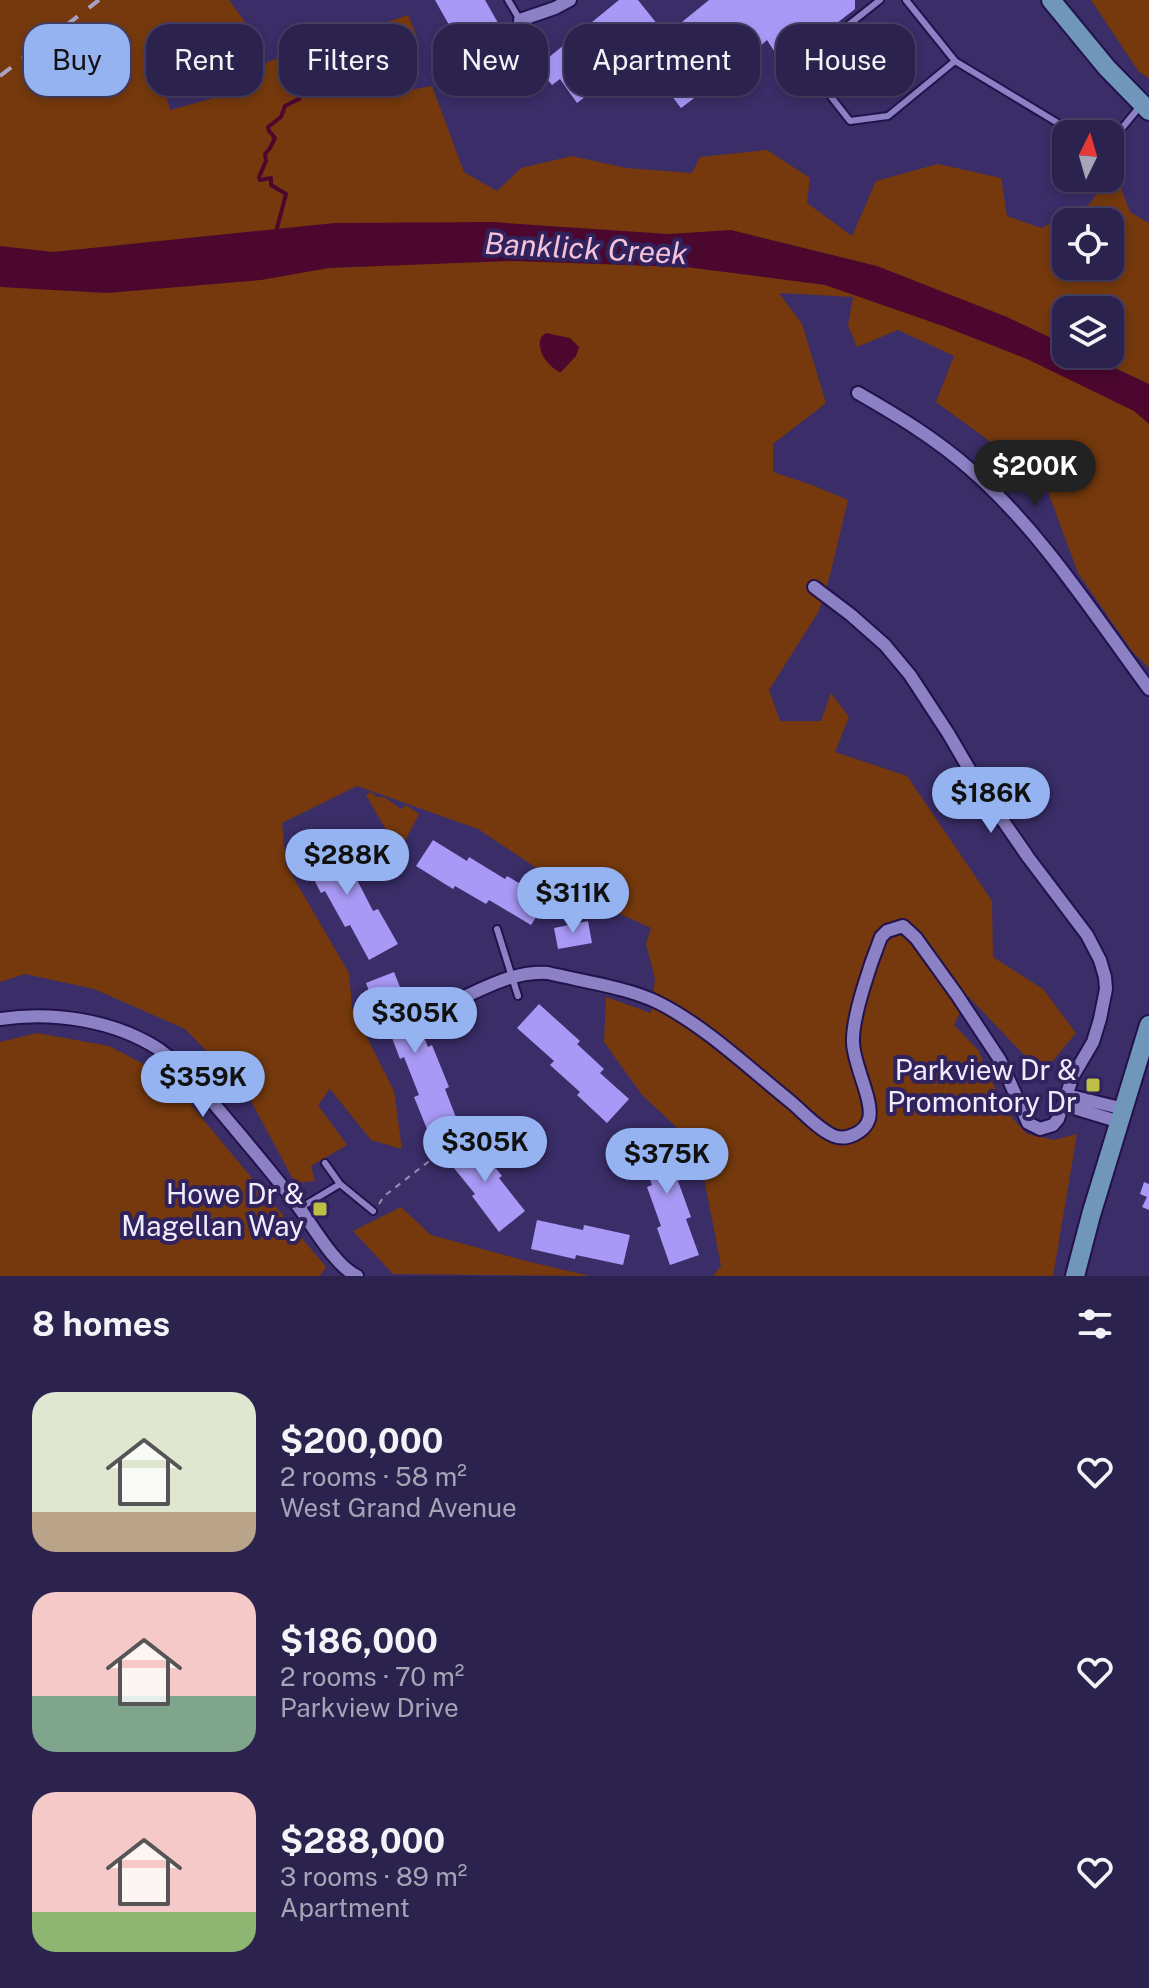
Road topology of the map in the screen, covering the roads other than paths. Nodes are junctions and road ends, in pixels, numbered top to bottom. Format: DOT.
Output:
graph roads {
  1 [pos="508,0"];
  2 [pos="570,0"];
  3 [pos="880,0"];
  4 [pos="906,0"];
  5 [pos="1051,0"];
  6 [pos="520,20"];
  7 [pos="955,61"];
  8 [pos="1146,108"];
  9 [pos="1053,120"];
  10 [pos="1124,126"];
  11 [pos="858,393"];
  12 [pos="814,587"];
  13 [pos="1149,689"];
  14 [pos="497,929"];
  15 [pos="512,977"];
  16 [pos="518,996"];
  17 [pos="445,1006"];
  18 [pos="0,1019"];
  19 [pos="1149,1025"];
  20 [pos="1066,1100"];
  21 [pos="1122,1116"];
  22 [pos="325,1163"];
  23 [pos="340,1184"];
  24 [pos="300,1208"];
  25 [pos="373,1211"];
  26 [pos="351,1275"];
  27 [pos="1075,1276"];
  1 -- 6 [label="lane"];
  2 -- 6 [label="street"];
  3 -- 7 [label="lane"];
  4 -- 7 [label="lane"];
  5 -- 8 [label="main road"];
  7 -- 9 [label="lane"];
  8 -- 10 [label="lane"];
  11 -- 13 [label="street"];
  12 -- 20 [label="street"];
  14 -- 15 [label="lane"];
  15 -- 16 [label="lane"];
  15 -- 17 [label="street"];
  15 -- 20 [label="street"];
  18 -- 24 [label="street"];
  19 -- 21 [label="main road"];
  20 -- 21 [label="street"];
  21 -- 27 [label="main road"];
  22 -- 23 [label="lane"];
  23 -- 24 [label="lane"];
  23 -- 25 [label="lane"];
  24 -- 26 [label="street"];
}
